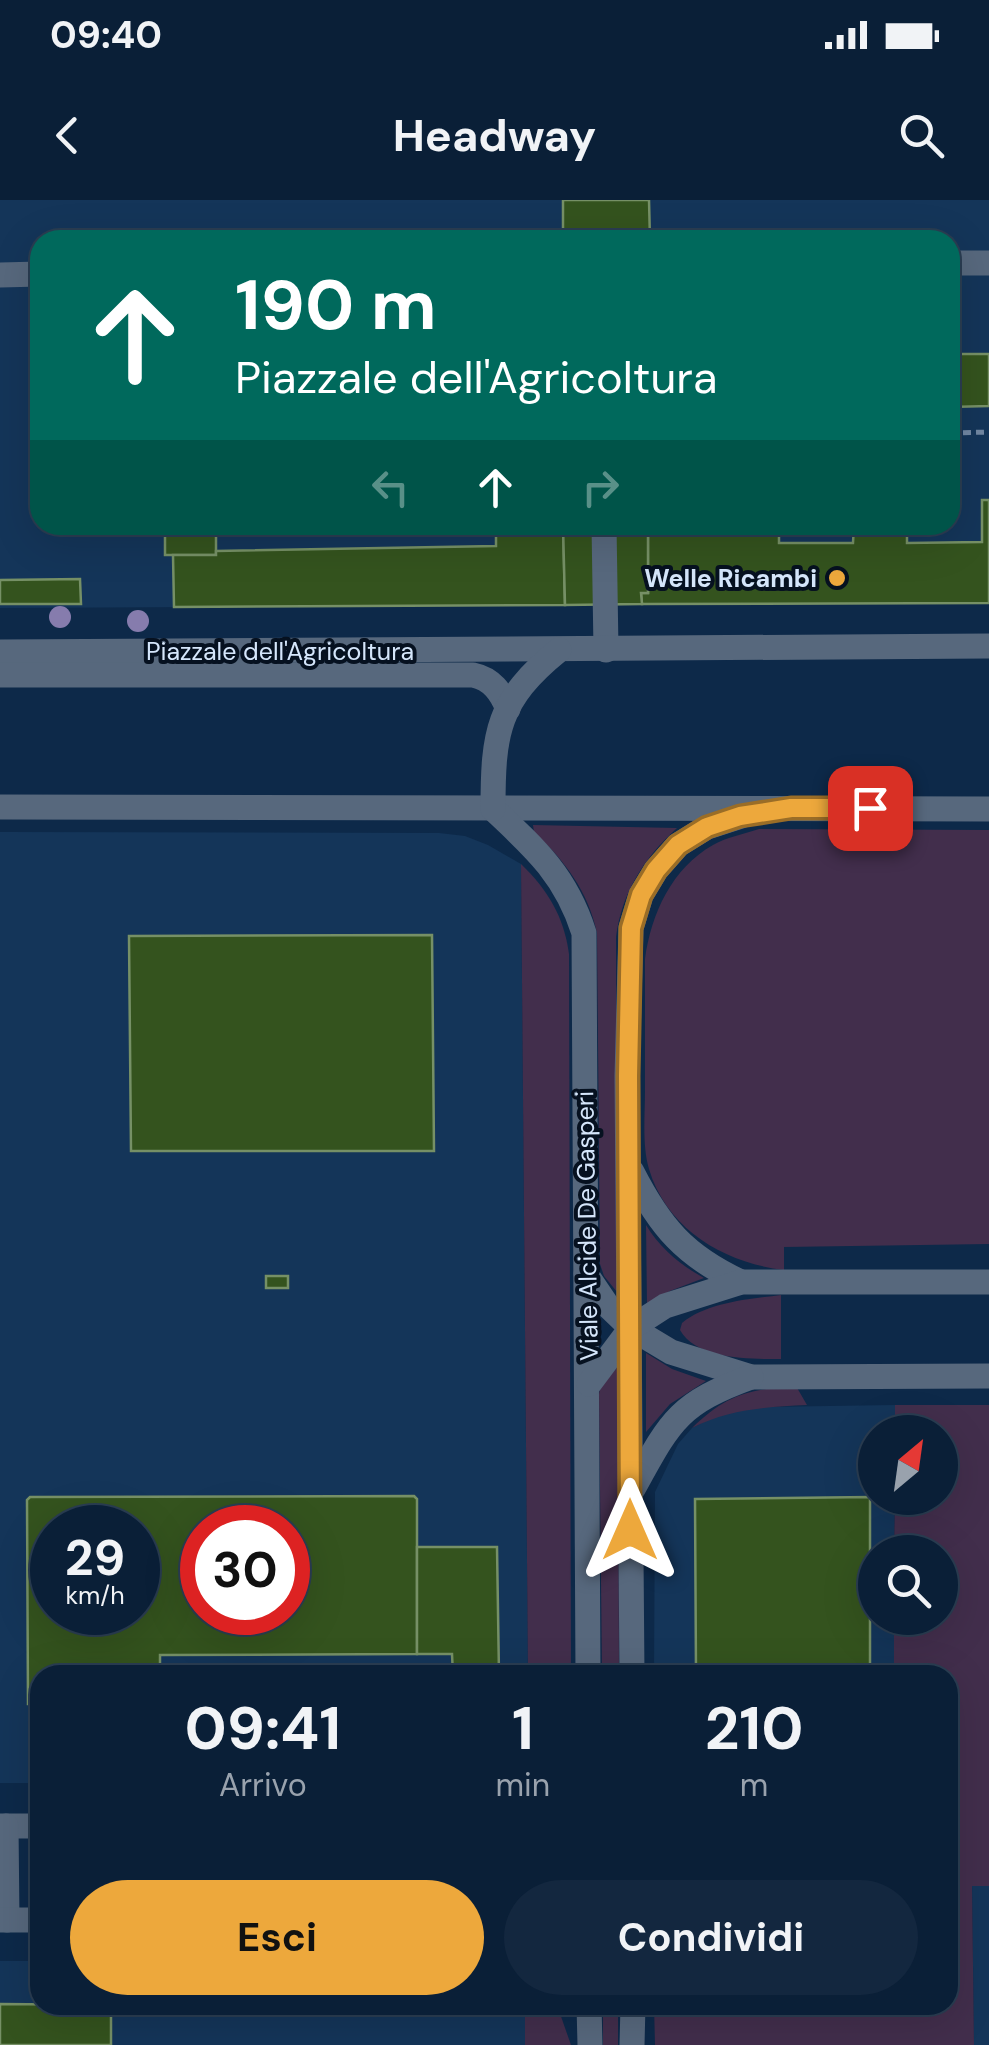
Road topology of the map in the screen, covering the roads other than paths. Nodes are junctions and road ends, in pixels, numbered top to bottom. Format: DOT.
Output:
graph roads {
  1 [pos="989,262"];
  2 [pos="960,263"];
  3 [pos="30,274"];
  4 [pos="0,276"];
  5 [pos="604,535"];
  6 [pos="989,646"];
  7 [pos="559,650"];
  8 [pos="606,650"];
  9 [pos="0,652"];
  10 [pos="0,675"];
  11 [pos="508,709"];
  12 [pos="0,807"];
  13 [pos="791,808"];
  14 [pos="494,809"];
  15 [pos="989,809"];
  16 [pos="628,1162"];
  17 [pos="586,1274"];
  18 [pos="741,1282"];
  19 [pos="989,1282"];
  20 [pos="631,1328"];
  21 [pos="989,1376"];
  22 [pos="751,1377"];
  23 [pos="588,1384"];
  24 [pos="630,1493"];
  25 [pos="588,1665"];
  26 [pos="632,1665"];
  27 [pos="3,1826"];
  28 [pos="30,1826"];
  29 [pos="4,1920"];
  30 [pos="30,1920"];
  31 [pos="588,2015"];
  32 [pos="632,2015"];
  33 [pos="590,2045"];
  34 [pos="632,2045"];
  1 -- 2 [label="street"];
  3 -- 4 [label="street"];
  5 -- 8 [label="street"];
  6 -- 8 [label="street, Piazzale dell'Agricoltura"];
  7 -- 8 [label="street, Piazzale dell'Agricoltura"];
  7 -- 9 [label="street, Piazzale dell'Agricoltura"];
  7 -- 11 [label="street"];
  10 -- 11 [label="street, Piazzale dell'Agricoltura"];
  11 -- 14 [label="street"];
  12 -- 14 [label="street"];
  13 -- 14 [label="street"];
  13 -- 15 [label="street"];
  13 -- 16 [label="street, Viale Alcide De Gasperi"];
  14 -- 17 [label="street, Viale Alcide De Gasperi"];
  16 -- 18 [label="street"];
  16 -- 20 [label="street, Viale Alcide De Gasperi"];
  17 -- 20 [label="street"];
  17 -- 23 [label="street, Viale Alcide De Gasperi"];
  18 -- 19 [label="street"];
  18 -- 20 [label="street"];
  20 -- 22 [label="street"];
  20 -- 23 [label="street"];
  20 -- 24 [label="street, Viale Alcide De Gasperi"];
  21 -- 22 [label="street"];
  22 -- 24 [label="street"];
  23 -- 25 [label="street, Viale Alcide De Gasperi"];
  24 -- 26 [label="street, Viale Alcide De Gasperi"];
  27 -- 28 [label="street"];
  27 -- 29 [label="street"];
  29 -- 30 [label="street"];
  31 -- 33 [label="street"];
  32 -- 34 [label="street"];
}
